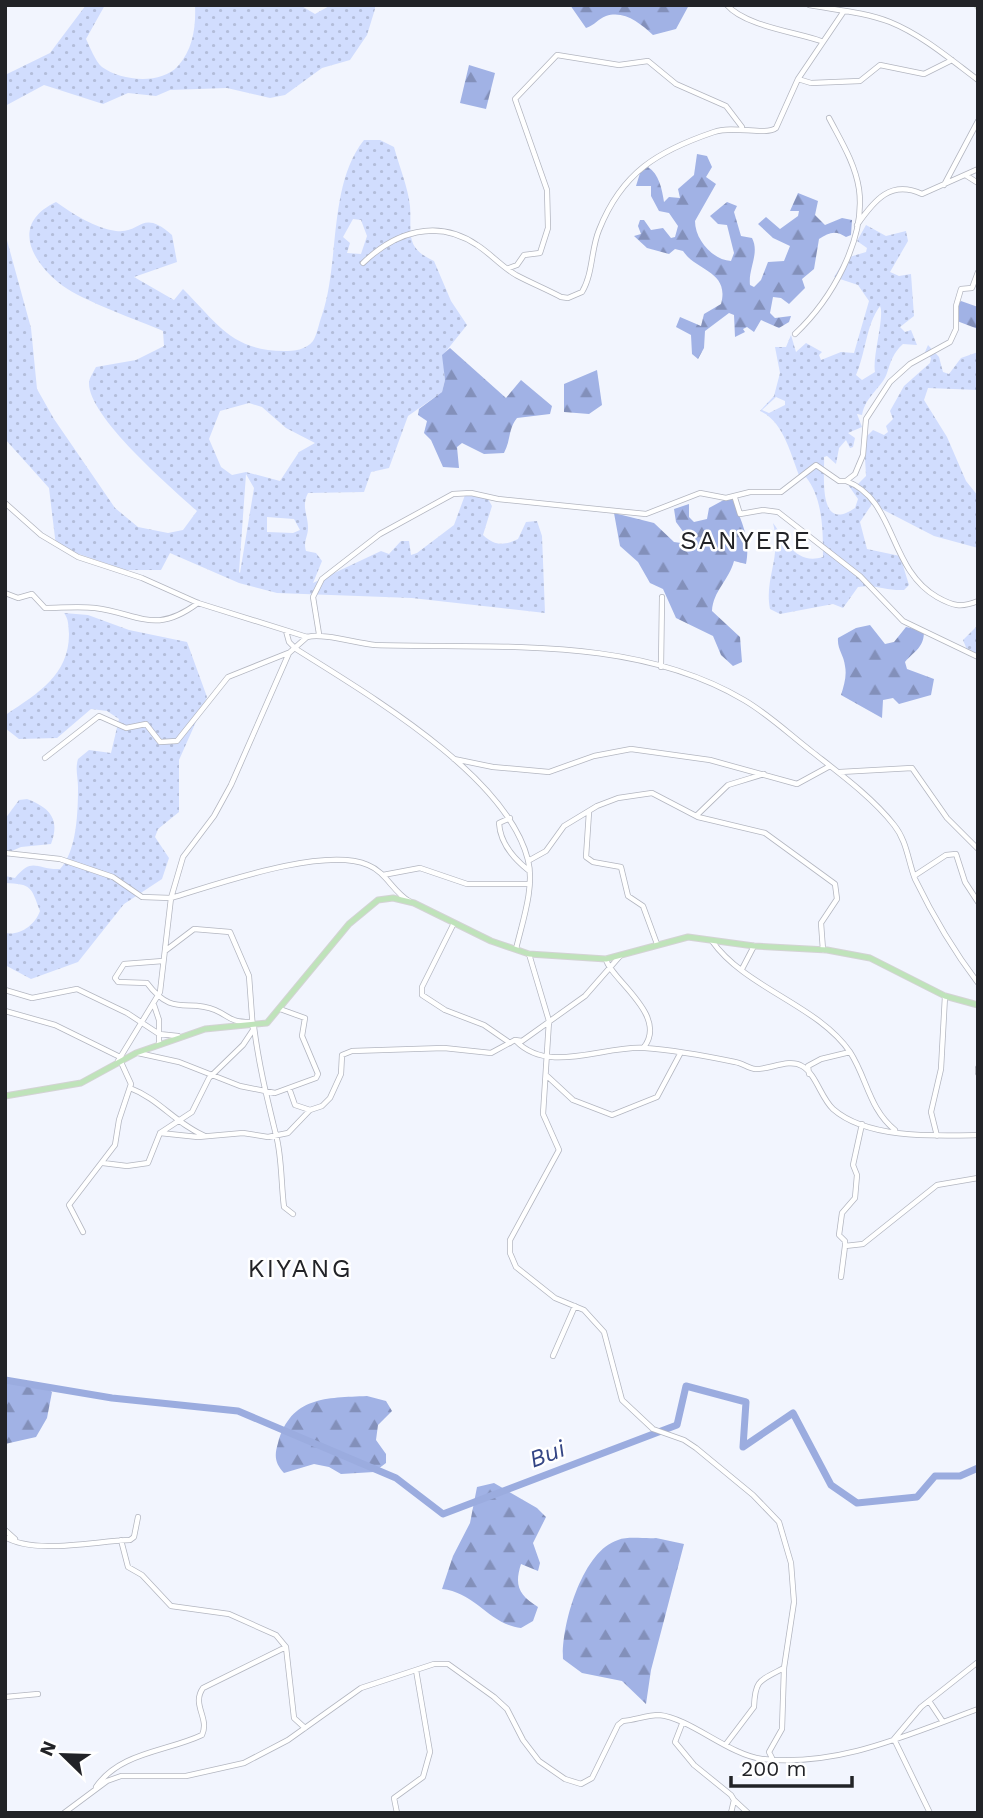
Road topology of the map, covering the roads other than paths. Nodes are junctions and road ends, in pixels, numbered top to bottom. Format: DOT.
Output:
graph roads {
  1 [pos="727,5"];
  2 [pos="810,5"];
  3 [pos="844,11"];
  4 [pos="821,41"];
  5 [pos="952,60"];
  6 [pos="798,79"];
  7 [pos="978,79"];
  8 [pos="829,118"];
  9 [pos="978,121"];
  10 [pos="741,127"];
  11 [pos="978,169"];
  12 [pos="966,176"];
  13 [pos="978,183"];
  14 [pos="944,186"];
  15 [pos="855,229"];
  16 [pos="363,263"];
  17 [pos="508,269"];
  18 [pos="978,272"];
  19 [pos="795,334"];
  20 [pos="846,481"];
  21 [pos="735,498"];
  22 [pos="5,503"];
  23 [pos="5,593"];
  24 [pos="662,597"];
  25 [pos="978,601"];
  26 [pos="198,603"];
  27 [pos="286,631"];
  28 [pos="319,634"];
  29 [pos="307,637"];
  30 [pos="296,649"];
  31 [pos="289,653"];
  32 [pos="978,657"];
  33 [pos="660,667"];
  34 [pos="45,758"];
  35 [pos="453,759"];
  36 [pos="830,766"];
  37 [pos="838,772"];
  38 [pos="764,774"];
  39 [pos="589,811"];
  40 [pos="695,816"];
  41 [pos="510,818"];
  42 [pos="978,849"];
  43 [pos="5,853"];
  44 [pos="528,860"];
  45 [pos="529,870"];
  46 [pos="383,875"];
  47 [pos="914,876"];
  48 [pos="528,884"];
  49 [pos="171,898"];
  50 [pos="978,902"];
  51 [pos="414,903"];
  52 [pos="454,923"];
  53 [pos="712,941"];
  54 [pos="657,944"];
  55 [pos="754,946"];
  56 [pos="516,949"];
  57 [pos="822,950"];
  58 [pos="165,951"];
  59 [pos="529,954"];
  60 [pos="620,956"];
  61 [pos="606,958"];
  62 [pos="163,961"];
  63 [pos="743,969"];
  64 [pos="610,970"];
  65 [pos="978,983"];
  66 [pos="5,990"];
  67 [pos="158,995"];
  68 [pos="945,996"];
  69 [pos="153,1004"];
  70 [pos="978,1005"];
  71 [pos="280,1009"];
  72 [pos="5,1011"];
  73 [pos="550,1021"];
  74 [pos="139,1022"];
  75 [pos="252,1022"];
  76 [pos="159,1034"];
  77 [pos="186,1035"];
  78 [pos="513,1042"];
  79 [pos="159,1044"];
  80 [pos="150,1048"];
  81 [pos="642,1048"];
  82 [pos="850,1052"];
  83 [pos="136,1053"];
  84 [pos="680,1054"];
  85 [pos="547,1055"];
  86 [pos="152,1057"];
  87 [pos="119,1060"];
  88 [pos="545,1074"];
  89 [pos="211,1075"];
  90 [pos="810,1075"];
  91 [pos="130,1088"];
  92 [pos="289,1088"];
  93 [pos="263,1090"];
  94 [pos="5,1096"];
  95 [pos="310,1110"];
  96 [pos="177,1121"];
  97 [pos="862,1124"];
  98 [pos="160,1133"];
  99 [pos="902,1133"];
  100 [pos="978,1135"];
  101 [pos="206,1136"];
  102 [pos="276,1136"];
  103 [pos="937,1136"];
  104 [pos="103,1163"];
  105 [pos="978,1178"];
  106 [pos="293,1214"];
  107 [pos="83,1232"];
  108 [pos="845,1247"];
  109 [pos="841,1277"];
  110 [pos="575,1306"];
  111 [pos="553,1356"];
  112 [pos="138,1517"];
  113 [pos="5,1530"];
  114 [pos="5,1537"];
  115 [pos="121,1540"];
  116 [pos="26,1544"];
  117 [pos="286,1647"];
  118 [pos="978,1662"];
  119 [pos="783,1668"];
  120 [pos="415,1670"];
  121 [pos="38,1695"];
  122 [pos="5,1697"];
  123 [pos="929,1701"];
  124 [pos="978,1710"];
  125 [pos="943,1722"];
  126 [pos="682,1724"];
  127 [pos="305,1728"];
  128 [pos="894,1739"];
  129 [pos="726,1744"];
  130 [pos="772,1758"];
  131 [pos="92,1793"];
  132 [pos="734,1800"];
  133 [pos="64,1813"];
  134 [pos="397,1813"];
  135 [pos="731,1813"];
  136 [pos="748,1813"];
  137 [pos="930,1813"];
  1 -- 4 [label="street"];
  2 -- 3 [label="street"];
  3 -- 4 [label="street"];
  3 -- 5 [label="street"];
  4 -- 6 [label="street"];
  5 -- 6 [label="street"];
  5 -- 7 [label="street"];
  6 -- 10 [label="street"];
  8 -- 15 [label="street"];
  9 -- 14 [label="street"];
  10 -- 17 [label="street"];
  10 -- 17 [label="street"];
  11 -- 12 [label="street"];
  12 -- 13 [label="street"];
  12 -- 14 [label="street"];
  14 -- 15 [label="street"];
  15 -- 19 [label="street"];
  16 -- 17 [label="street"];
  18 -- 20 [label="street"];
  20 -- 21 [label="street"];
  20 -- 25 [label="street"];
  21 -- 28 [label="street"];
  21 -- 32 [label="street"];
  22 -- 26 [label="street"];
  23 -- 26 [label="street"];
  24 -- 33 [label="street"];
  26 -- 27 [label="street"];
  27 -- 29 [label="street"];
  27 -- 30 [label="street"];
  28 -- 29 [label="street"];
  28 -- 33 [label="street"];
  29 -- 30 [label="street"];
  30 -- 31 [label="street"];
  30 -- 35 [label="street"];
  31 -- 34 [label="street"];
  31 -- 49 [label="street"];
  33 -- 36 [label="street"];
  35 -- 38 [label="street"];
  35 -- 41 [label="street"];
  36 -- 37 [label="street"];
  36 -- 38 [label="street"];
  37 -- 42 [label="street"];
  37 -- 47 [label="street"];
  38 -- 40 [label="street"];
  39 -- 40 [label="street"];
  39 -- 44 [label="street"];
  39 -- 54 [label="street"];
  40 -- 57 [label="street"];
  41 -- 44 [label="street"];
  41 -- 45 [label="street"];
  43 -- 49 [label="street"];
  44 -- 45 [label="street"];
  45 -- 48 [label="street"];
  46 -- 48 [label="street"];
  46 -- 49 [label="street"];
  46 -- 51 [label="street"];
  47 -- 50 [label="street"];
  47 -- 65 [label="street"];
  48 -- 56 [label="street"];
  49 -- 58 [label="street"];
  51 -- 52 [label="main road"];
  51 -- 71 [label="main road"];
  52 -- 56 [label="main road"];
  52 -- 78 [label="street"];
  53 -- 54 [label="main road"];
  53 -- 55 [label="main road"];
  53 -- 63 [label="street"];
  54 -- 60 [label="main road"];
  55 -- 57 [label="main road"];
  55 -- 63 [label="street"];
  56 -- 59 [label="main road"];
  57 -- 68 [label="main road"];
  58 -- 62 [label="street"];
  58 -- 75 [label="street"];
  59 -- 61 [label="main road"];
  59 -- 73 [label="street"];
  60 -- 61 [label="main road"];
  60 -- 64 [label="street"];
  61 -- 64 [label="street"];
  62 -- 67 [label="street"];
  62 -- 67 [label="street"];
  63 -- 82 [label="street"];
  64 -- 73 [label="street"];
  64 -- 81 [label="street"];
  66 -- 74 [label="street"];
  67 -- 69 [label="street"];
  67 -- 75 [label="street"];
  68 -- 70 [label="main road"];
  68 -- 103 [label="street"];
  69 -- 74 [label="street"];
  69 -- 76 [label="street"];
  71 -- 75 [label="main road"];
  71 -- 92 [label="street"];
  72 -- 87 [label="street"];
  73 -- 78 [label="street"];
  73 -- 85 [label="street"];
  74 -- 76 [label="street"];
  74 -- 87 [label="street"];
  75 -- 77 [label="main road"];
  75 -- 89 [label="street"];
  75 -- 93 [label="street"];
  76 -- 77 [label="street"];
  76 -- 79 [label="street"];
  77 -- 79 [label="main road"];
  78 -- 85 [label="street"];
  78 -- 95 [label="street"];
  79 -- 80 [label="main road"];
  80 -- 83 [label="main road"];
  80 -- 86 [label="street"];
  81 -- 84 [label="street"];
  81 -- 85 [label="street"];
  82 -- 90 [label="street"];
  82 -- 99 [label="street"];
  83 -- 86 [label="street"];
  83 -- 87 [label="main road"];
  84 -- 88 [label="street"];
  84 -- 90 [label="street"];
  85 -- 88 [label="street"];
  86 -- 89 [label="street"];
  87 -- 91 [label="street"];
  87 -- 94 [label="main road"];
  88 -- 110 [label="street"];
  89 -- 93 [label="street"];
  89 -- 96 [label="street"];
  90 -- 97 [label="street"];
  91 -- 96 [label="street"];
  91 -- 104 [label="street"];
  92 -- 93 [label="street"];
  92 -- 95 [label="street"];
  93 -- 102 [label="street"];
  95 -- 102 [label="street"];
  96 -- 98 [label="street"];
  96 -- 101 [label="street"];
  97 -- 99 [label="street"];
  97 -- 108 [label="street"];
  98 -- 101 [label="street"];
  98 -- 104 [label="street"];
  99 -- 103 [label="street"];
  100 -- 103 [label="street"];
  101 -- 102 [label="street"];
  102 -- 106 [label="street"];
  104 -- 107 [label="street"];
  105 -- 108 [label="street"];
  108 -- 109 [label="street"];
  110 -- 111 [label="street"];
  110 -- 119 [label="street"];
  112 -- 115 [label="street"];
  113 -- 116 [label="street"];
  114 -- 116 [label="street"];
  115 -- 116 [label="street"];
  115 -- 117 [label="street"];
  117 -- 127 [label="street"];
  117 -- 131 [label="street"];
  118 -- 123 [label="street"];
  119 -- 129 [label="street"];
  119 -- 130 [label="street"];
  120 -- 126 [label="street"];
  120 -- 127 [label="street"];
  120 -- 134 [label="street"];
  121 -- 122 [label="street"];
  123 -- 125 [label="street"];
  123 -- 128 [label="street"];
  124 -- 125 [label="street"];
  125 -- 128 [label="street"];
  126 -- 129 [label="street"];
  126 -- 132 [label="street"];
  127 -- 131 [label="street"];
  128 -- 130 [label="street"];
  128 -- 137 [label="street"];
  129 -- 130 [label="street"];
  131 -- 133 [label="street"];
  132 -- 135 [label="street"];
  132 -- 136 [label="street"];
}
